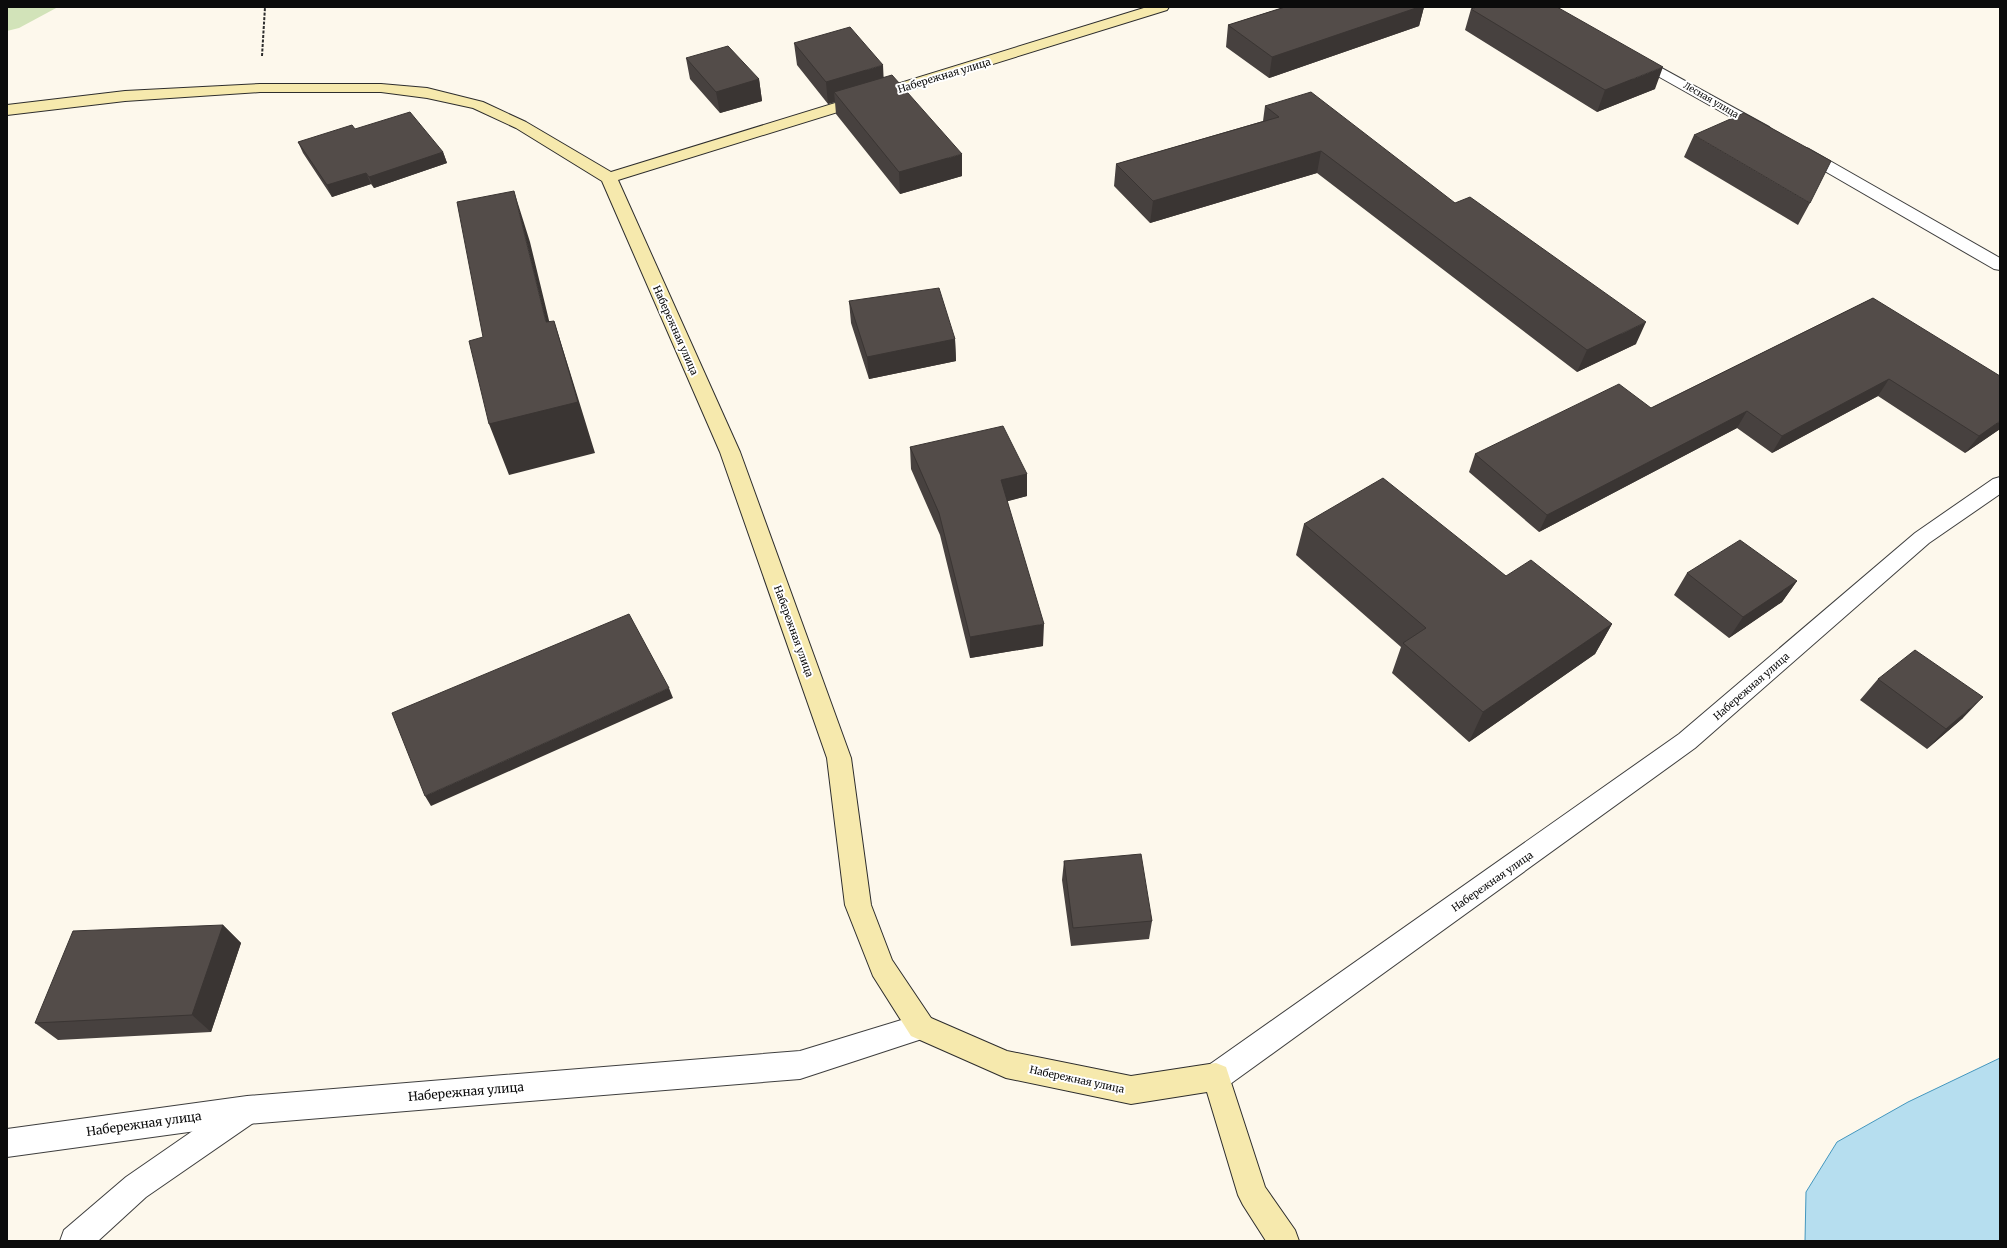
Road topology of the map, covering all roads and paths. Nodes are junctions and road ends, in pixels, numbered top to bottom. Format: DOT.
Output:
graph roads {
  1 [pos="265,7"];
  2 [pos="1162,7"];
  3 [pos="1622,50"];
  4 [pos="260,88"];
  5 [pos="7,110"];
  6 [pos="1774,136"];
  7 [pos="1787,144"];
  8 [pos="609,178"];
  9 [pos="2000,265"];
  10 [pos="2000,484"];
  11 [pos="921,1027"];
  12 [pos="1216,1077"];
  13 [pos="247,1110"];
  14 [pos="7,1142"];
  15 [pos="75,1241"];
  16 [pos="1284,1241"];
  1 -- 4 [label="path"];
  2 -- 8 [label="street, Набережная улица"];
  3 -- 6 [label="street, Лесная улица"];
  4 -- 5 [label="street"];
  4 -- 8 [label="street"];
  7 -- 9 [label="street"];
  8 -- 11 [label="street, Набережная улица"];
  10 -- 12 [label="street, Набережная улица"];
  11 -- 12 [label="street, Набережная улица"];
  11 -- 13 [label="street, Набережная улица"];
  12 -- 16 [label="street"];
  13 -- 14 [label="street, Набережная улица"];
  13 -- 15 [label="street"];
}
